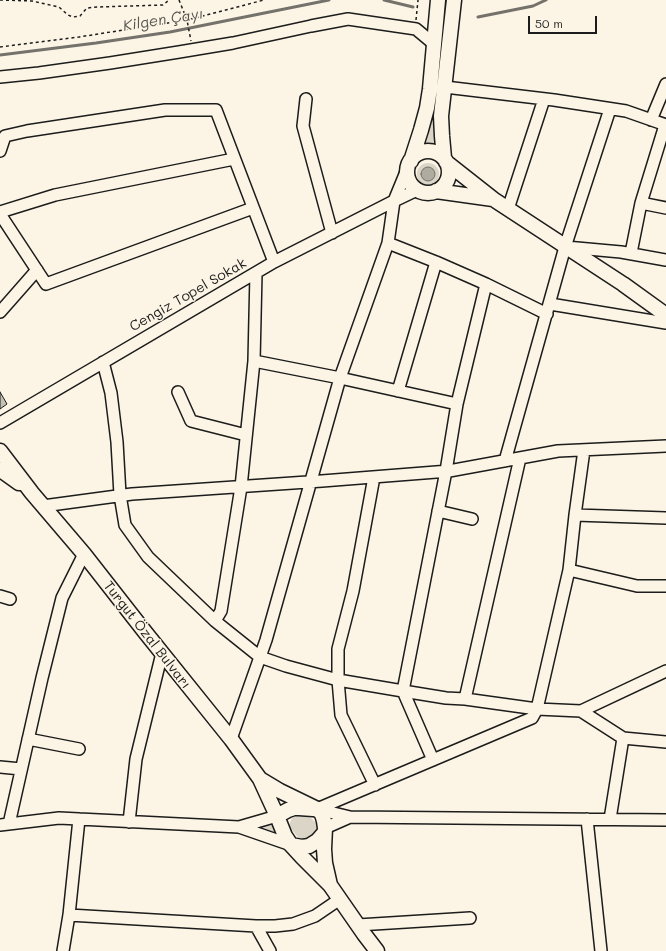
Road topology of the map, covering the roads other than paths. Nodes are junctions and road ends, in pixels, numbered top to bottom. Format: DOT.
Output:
graph roads {
  1 [pos="438,0"];
  2 [pos="454,0"];
  3 [pos="434,44"];
  4 [pos="0,77"];
  5 [pos="666,84"];
  6 [pos="444,87"];
  7 [pos="306,99"];
  8 [pos="544,99"];
  9 [pos="610,109"];
  10 [pos="651,120"];
  11 [pos="665,125"];
  12 [pos="0,151"];
  13 [pos="234,159"];
  14 [pos="445,160"];
  15 [pos="410,164"];
  16 [pos="417,190"];
  17 [pos="436,191"];
  18 [pos="493,199"];
  19 [pos="394,201"];
  20 [pos="641,203"];
  21 [pos="253,208"];
  22 [pos="666,208"];
  23 [pos="508,209"];
  24 [pos="0,213"];
  25 [pos="332,233"];
  26 [pos="388,243"];
  27 [pos="565,247"];
  28 [pos="631,253"];
  29 [pos="666,260"];
  30 [pos="274,262"];
  31 [pos="436,262"];
  32 [pos="37,270"];
  33 [pos="256,273"];
  34 [pos="486,284"];
  35 [pos="548,309"];
  36 [pos="0,312"];
  37 [pos="666,315"];
  38 [pos="666,323"];
  39 [pos="254,361"];
  40 [pos="103,362"];
  41 [pos="340,378"];
  42 [pos="398,391"];
  43 [pos="178,392"];
  44 [pos="457,404"];
  45 [pos="0,423"];
  46 [pos="246,435"];
  47 [pos="666,446"];
  48 [pos="584,450"];
  49 [pos="0,451"];
  50 [pos="520,458"];
  51 [pos="505,461"];
  52 [pos="0,470"];
  53 [pos="446,471"];
  54 [pos="374,477"];
  55 [pos="311,482"];
  56 [pos="241,487"];
  57 [pos="32,493"];
  58 [pos="120,496"];
  59 [pos="43,506"];
  60 [pos="438,511"];
  61 [pos="575,515"];
  62 [pos="666,518"];
  63 [pos="472,519"];
  64 [pos="84,554"];
  65 [pos="569,570"];
  66 [pos="666,586"];
  67 [pos="215,621"];
  68 [pos="162,653"];
  69 [pos="260,657"];
  70 [pos="666,671"];
  71 [pos="338,680"];
  72 [pos="403,691"];
  73 [pos="465,699"];
  74 [pos="537,709"];
  75 [pos="581,711"];
  76 [pos="623,738"];
  77 [pos="231,739"];
  78 [pos="28,740"];
  79 [pos="666,742"];
  80 [pos="80,749"];
  81 [pos="433,760"];
  82 [pos="0,767"];
  83 [pos="21,769"];
  84 [pos="260,779"];
  85 [pos="375,785"];
  86 [pos="317,809"];
  87 [pos="277,816"];
  88 [pos="350,817"];
  89 [pos="79,819"];
  90 [pos="588,819"];
  91 [pos="610,819"];
  92 [pos="666,820"];
  93 [pos="129,822"];
  94 [pos="4,824"];
  95 [pos="239,827"];
  96 [pos="325,831"];
  97 [pos="291,845"];
  98 [pos="330,885"];
  99 [pos="340,899"];
  100 [pos="69,915"];
  101 [pos="470,918"];
  102 [pos="358,925"];
  103 [pos="256,926"];
  104 [pos="63,951"];
  105 [pos="270,951"];
  106 [pos="377,951"];
  107 [pos="601,951"];
  1 -- 3 [label="main road"];
  2 -- 6 [label="main road"];
  3 -- 4 [label="street"];
  3 -- 15 [label="main road"];
  5 -- 10 [label="street"];
  6 -- 8 [label="street"];
  6 -- 14 [label="main road"];
  7 -- 25 [label="street"];
  8 -- 9 [label="street"];
  8 -- 23 [label="street"];
  9 -- 10 [label="street"];
  9 -- 27 [label="street"];
  10 -- 11 [label="street"];
  11 -- 20 [label="street"];
  12 -- 13 [label="street"];
  13 -- 21 [label="street"];
  13 -- 24 [label="street"];
  14 -- 15 [label="main road"];
  14 -- 17 [label="main road"];
  14 -- 18 [label="main road"];
  15 -- 16 [label="main road"];
  15 -- 19 [label="street"];
  16 -- 17 [label="main road"];
  16 -- 19 [label="street, Cengiz Topel Sokak"];
  17 -- 18 [label="main road"];
  18 -- 23 [label="main road"];
  19 -- 25 [label="street, Cengiz Topel Sokak"];
  19 -- 26 [label="street"];
  20 -- 22 [label="street"];
  20 -- 28 [label="street"];
  21 -- 30 [label="street"];
  21 -- 32 [label="street"];
  23 -- 27 [label="main road"];
  24 -- 32 [label="street"];
  25 -- 30 [label="street, Cengiz Topel Sokak"];
  26 -- 31 [label="street"];
  26 -- 41 [label="street"];
  27 -- 28 [label="street"];
  27 -- 35 [label="street"];
  27 -- 37 [label="main road"];
  28 -- 29 [label="street"];
  30 -- 33 [label="street, Cengiz Topel Sokak"];
  31 -- 34 [label="street"];
  31 -- 42 [label="street"];
  32 -- 36 [label="street"];
  33 -- 39 [label="street"];
  33 -- 40 [label="street, Cengiz Topel Sokak"];
  34 -- 35 [label="street"];
  34 -- 44 [label="street"];
  35 -- 38 [label="street"];
  35 -- 51 [label="street"];
  39 -- 41 [label="street"];
  39 -- 46 [label="street"];
  40 -- 45 [label="street, Cengiz Topel Sokak"];
  40 -- 58 [label="street"];
  41 -- 42 [label="street"];
  41 -- 55 [label="street"];
  42 -- 44 [label="street"];
  43 -- 46 [label="street"];
  44 -- 53 [label="street"];
  46 -- 56 [label="street"];
  47 -- 48 [label="street"];
  48 -- 50 [label="street"];
  48 -- 61 [label="street"];
  49 -- 57 [label="main road, Turgut Özal Bulvarı"];
  50 -- 51 [label="street"];
  50 -- 73 [label="street"];
  51 -- 53 [label="street"];
  52 -- 57 [label="main road, Turgut Özal Bulvarı"];
  53 -- 54 [label="street"];
  53 -- 60 [label="street"];
  54 -- 55 [label="street"];
  54 -- 71 [label="street"];
  55 -- 56 [label="street"];
  55 -- 69 [label="street"];
  56 -- 58 [label="street"];
  56 -- 67 [label="street"];
  57 -- 59 [label="main road, Turgut Özal Bulvarı"];
  58 -- 59 [label="street"];
  58 -- 67 [label="street"];
  59 -- 64 [label="main road, Turgut Özal Bulvarı"];
  60 -- 63 [label="street"];
  60 -- 72 [label="street"];
  61 -- 62 [label="street"];
  61 -- 65 [label="street"];
  64 -- 68 [label="main road, Turgut Özal Bulvarı"];
  64 -- 78 [label="street"];
  65 -- 66 [label="street"];
  65 -- 74 [label="street"];
  67 -- 69 [label="street"];
  68 -- 77 [label="main road, Turgut Özal Bulvarı"];
  68 -- 93 [label="street"];
  69 -- 71 [label="street"];
  69 -- 77 [label="street"];
  70 -- 75 [label="street"];
  71 -- 72 [label="street"];
  71 -- 85 [label="street"];
  72 -- 73 [label="street"];
  72 -- 81 [label="street"];
  73 -- 74 [label="street"];
  74 -- 75 [label="street"];
  74 -- 81 [label="street"];
  75 -- 76 [label="street"];
  76 -- 79 [label="street"];
  76 -- 91 [label="street"];
  77 -- 84 [label="main road, Turgut Özal Bulvarı"];
  78 -- 80 [label="street"];
  78 -- 83 [label="street"];
  81 -- 85 [label="street"];
  82 -- 83 [label="street"];
  83 -- 94 [label="street"];
  84 -- 86 [label="main road, Turgut Özal Bulvarı"];
  84 -- 87 [label="main road, Turgut Özal Bulvarı"];
  85 -- 86 [label="street"];
  86 -- 87 [label="main road"];
  86 -- 88 [label="street"];
  86 -- 96 [label="main road, Turgut Özal Bulvarı"];
  87 -- 95 [label="street"];
  87 -- 97 [label="main road, Turgut Özal Bulvarı"];
  88 -- 90 [label="street"];
  88 -- 96 [label="street"];
  89 -- 93 [label="street"];
  89 -- 94 [label="street"];
  89 -- 100 [label="street"];
  90 -- 91 [label="street"];
  90 -- 107 [label="street"];
  91 -- 92 [label="street"];
  93 -- 95 [label="street"];
  95 -- 97 [label="street"];
  96 -- 97 [label="main road"];
  96 -- 98 [label="main road, Turgut Özal Bulvarı"];
  97 -- 98 [label="main road, Turgut Özal Bulvarı"];
  98 -- 99 [label="main road, Turgut Özal Bulvarı"];
  99 -- 102 [label="main road, Turgut Özal Bulvarı"];
  99 -- 103 [label="street"];
  100 -- 103 [label="street"];
  100 -- 104 [label="street"];
  101 -- 102 [label="street"];
  102 -- 106 [label="main road, Turgut Özal Bulvarı"];
  103 -- 105 [label="street"];
}
